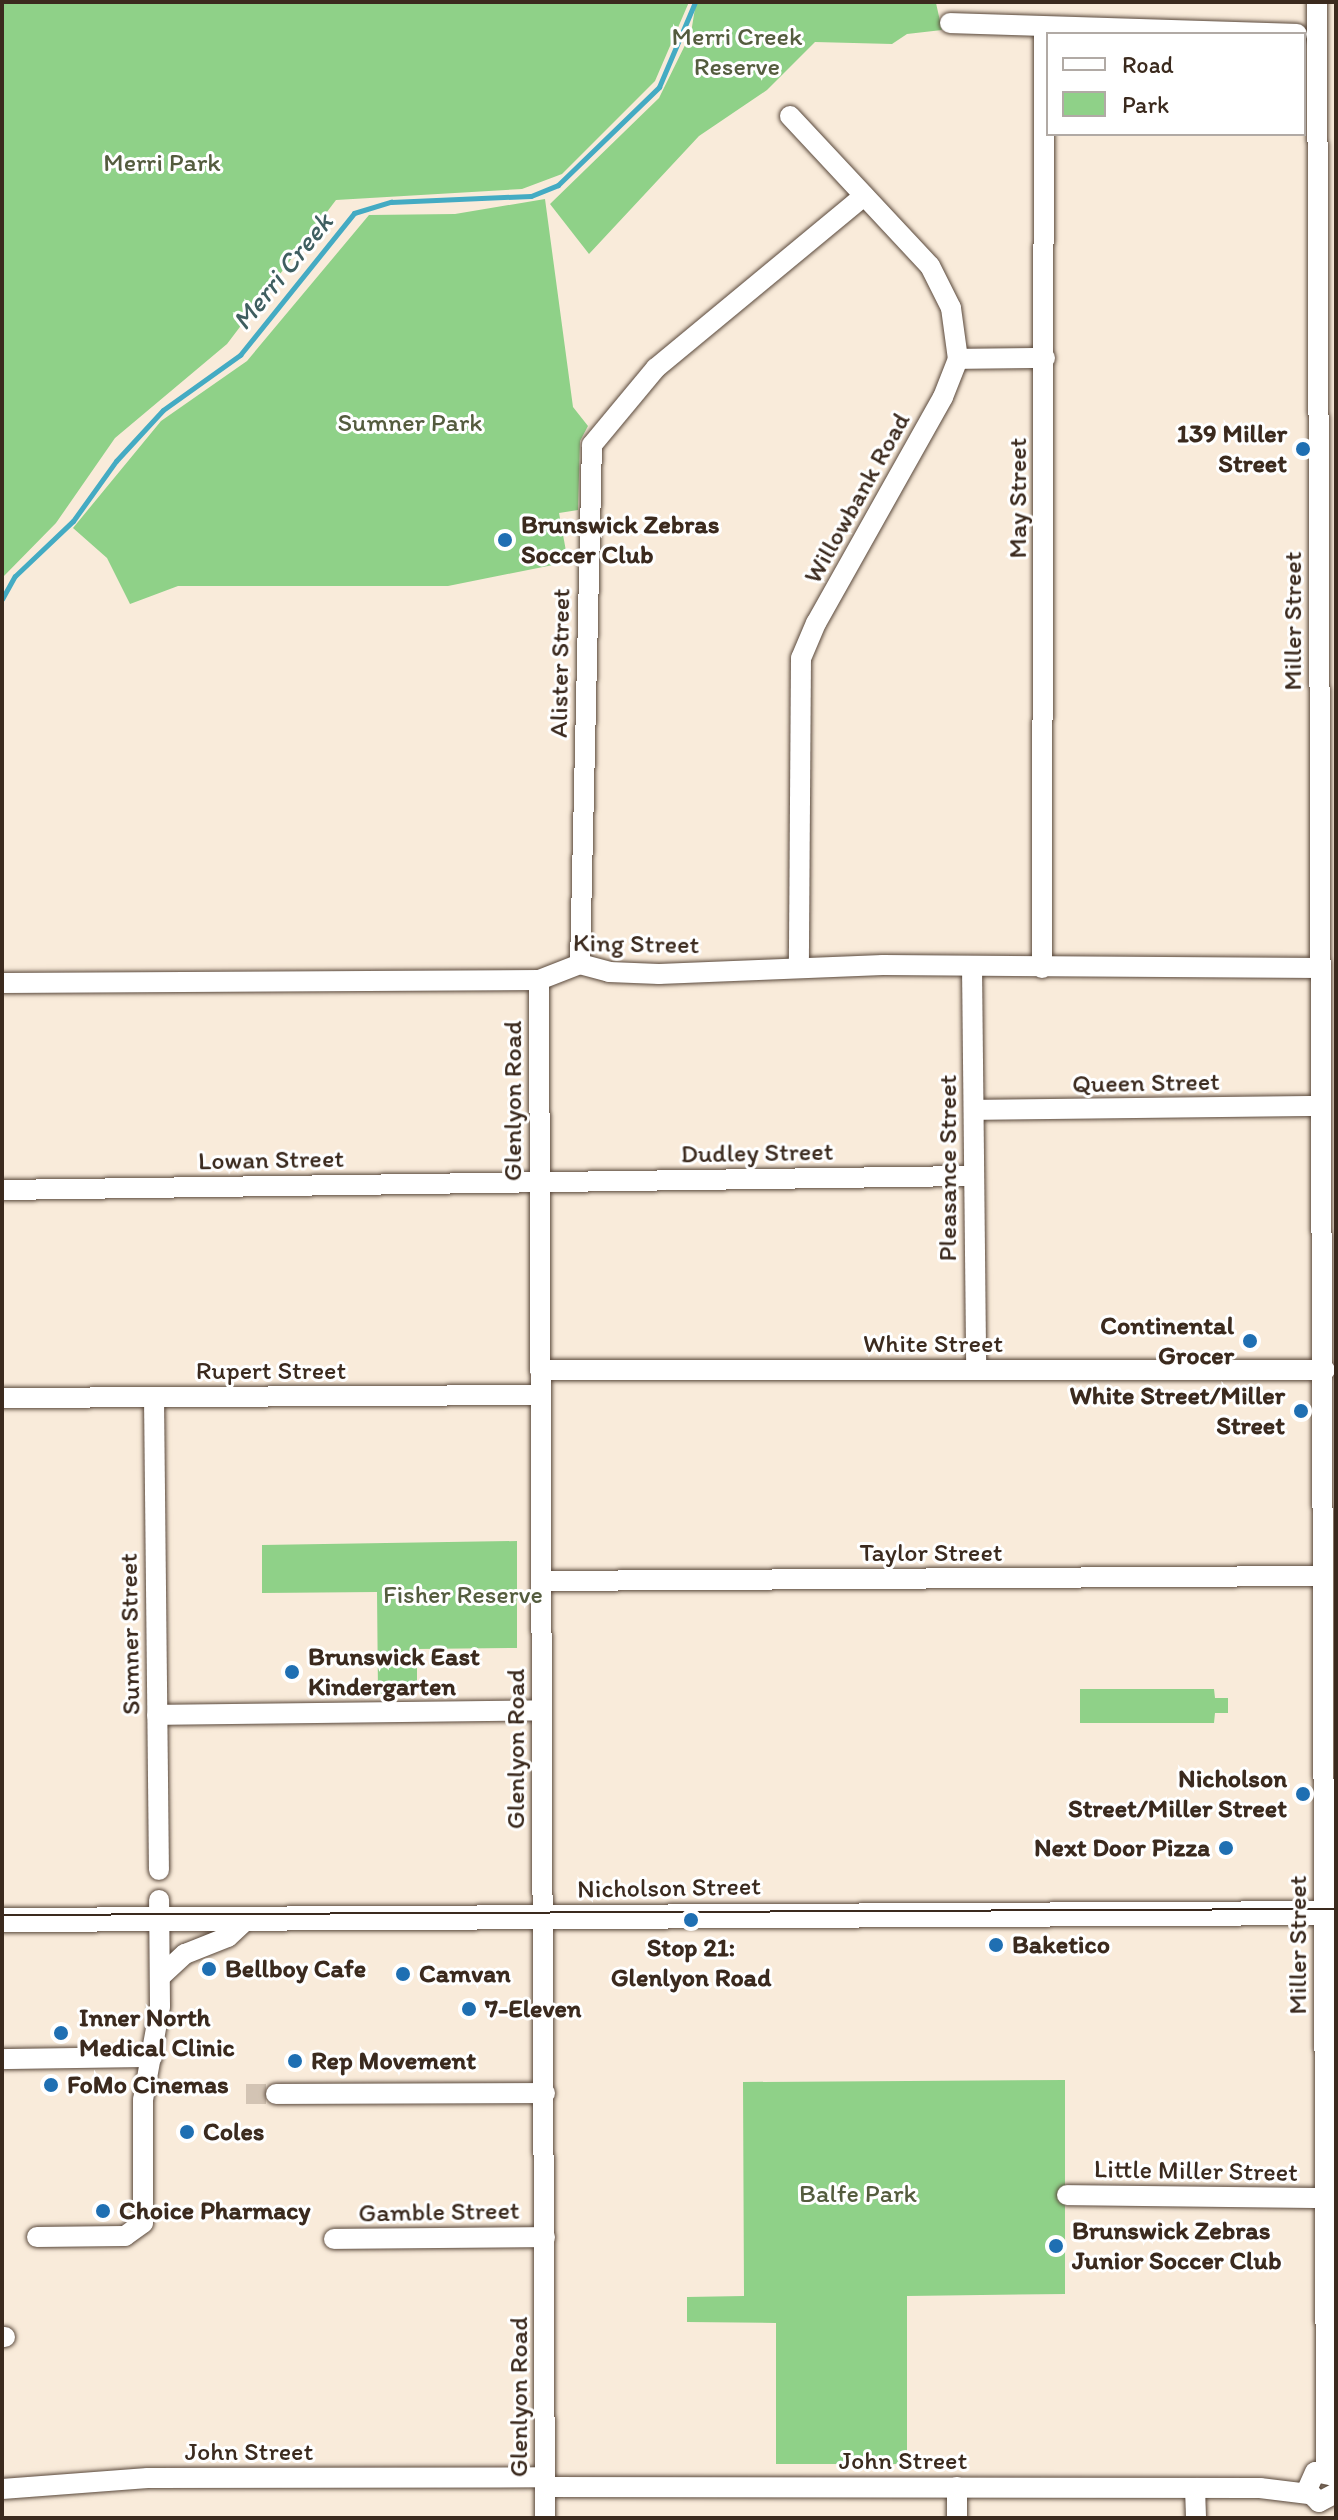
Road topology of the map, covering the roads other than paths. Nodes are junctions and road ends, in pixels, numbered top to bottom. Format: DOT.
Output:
graph roads {
  1 [pos="1317,2"];
  2 [pos="950,23"];
  3 [pos="1044,28"];
  4 [pos="1303,32"];
  5 [pos="790,116"];
  6 [pos="1305,136"];
  7 [pos="864,196"];
  8 [pos="1045,358"];
  9 [pos="958,359"];
  10 [pos="580,964"];
  11 [pos="972,966"];
  12 [pos="799,967"];
  13 [pos="1042,968"];
  14 [pos="1320,968"];
  15 [pos="539,980"];
  16 [pos="2,983"];
  17 [pos="1320,1106"];
  18 [pos="974,1110"];
  19 [pos="974,1176"];
  20 [pos="540,1182"];
  21 [pos="2,1190"];
  22 [pos="1325,1331"];
  23 [pos="540,1370"];
  24 [pos="976,1370"];
  25 [pos="1320,1370"];
  26 [pos="541,1395"];
  27 [pos="154,1397"];
  28 [pos="2,1398"];
  29 [pos="1329,1555"];
  30 [pos="1322,1576"];
  31 [pos="541,1581"];
  32 [pos="541,1710"];
  33 [pos="157,1715"];
  34 [pos="159,1870"];
  35 [pos="160,1909"];
  36 [pos="1330,1913"];
  37 [pos="545,1917"];
  38 [pos="247,1919"];
  39 [pos="2,1920"];
  40 [pos="160,1977"];
  41 [pos="152,2057"];
  42 [pos="2,2059"];
  43 [pos="545,2093"];
  44 [pos="276,2094"];
  45 [pos="1067,2195"];
  46 [pos="1325,2198"];
  47 [pos="1330,2234"];
  48 [pos="37,2237"];
  49 [pos="545,2237"];
  50 [pos="334,2239"];
  51 [pos="1320,2481"];
  52 [pos="545,2482"];
  53 [pos="957,2487"];
  54 [pos="1195,2488"];
  55 [pos="2,2489"];
  56 [pos="1336,2493"];
  57 [pos="545,2518"];
  58 [pos="957,2518"];
  59 [pos="1196,2518"];
  1 -- 4 [label="street, Miller Street"];
  2 -- 3 [label="street"];
  3 -- 4 [label="street"];
  3 -- 8 [label="street, May Street"];
  5 -- 7 [label="street, Willowbank Road"];
  6 -- 14 [label="street, Miller Street"];
  7 -- 9 [label="street, Willowbank Road"];
  7 -- 10 [label="street, Alister Street"];
  8 -- 9 [label="street"];
  8 -- 13 [label="street, May Street"];
  9 -- 12 [label="street, Willowbank Road"];
  10 -- 12 [label="street, King Street"];
  10 -- 15 [label="street, King Street"];
  11 -- 12 [label="street, King Street"];
  11 -- 13 [label="street, King Street"];
  11 -- 18 [label="street, Pleasance Street"];
  13 -- 14 [label="street, King Street"];
  14 -- 17 [label="street, Miller Street"];
  15 -- 16 [label="street, King Street"];
  15 -- 20 [label="street, Glenlyon Road"];
  17 -- 18 [label="street, Queen Street"];
  17 -- 22 [label="street, Miller Street"];
  18 -- 19 [label="street, Pleasance Street"];
  19 -- 20 [label="street, Dudley Street"];
  19 -- 24 [label="street, Pleasance Street"];
  20 -- 21 [label="street, Lowan Street"];
  20 -- 23 [label="street, Glenlyon Road"];
  22 -- 25 [label="street, Miller Street"];
  23 -- 24 [label="street, White Street"];
  23 -- 26 [label="street, Glenlyon Road"];
  24 -- 25 [label="street, White Street"];
  25 -- 29 [label="street, Miller Street"];
  26 -- 27 [label="street, Rupert Street"];
  26 -- 31 [label="street, Glenlyon Road"];
  27 -- 28 [label="street, Rupert Street"];
  27 -- 33 [label="street, Sumner Street"];
  29 -- 30 [label="street, Miller Street"];
  30 -- 31 [label="street, Taylor Street"];
  30 -- 36 [label="street, Miller Street"];
  31 -- 32 [label="street, Glenlyon Road"];
  32 -- 33 [label="street"];
  32 -- 37 [label="street, Glenlyon Road"];
  33 -- 34 [label="street, Sumner Street"];
  35 -- 38 [label="main road, Nicholson Street"];
  35 -- 39 [label="main road, Nicholson Street"];
  35 -- 40 [label="street"];
  36 -- 37 [label="main road, Nicholson Street"];
  36 -- 46 [label="street, Miller Street"];
  37 -- 38 [label="main road, Nicholson Street"];
  37 -- 43 [label="street, Glenlyon Road"];
  38 -- 40 [label="street"];
  40 -- 41 [label="street"];
  41 -- 42 [label="street"];
  41 -- 48 [label="street"];
  43 -- 44 [label="street"];
  43 -- 49 [label="street, Glenlyon Road"];
  45 -- 46 [label="street, Little Miller Street"];
  46 -- 47 [label="street, Miller Street"];
  47 -- 51 [label="street, Miller Street"];
  49 -- 50 [label="street, Gamble Street"];
  49 -- 52 [label="street, Glenlyon Road"];
  51 -- 54 [label="street, John Street"];
  51 -- 56 [label="street, John Street"];
  52 -- 53 [label="street, John Street"];
  52 -- 55 [label="street, John Street"];
  52 -- 57 [label="street, Glenlyon Road"];
  53 -- 54 [label="street, John Street"];
  53 -- 58 [label="street"];
  54 -- 59 [label="street"];
}
